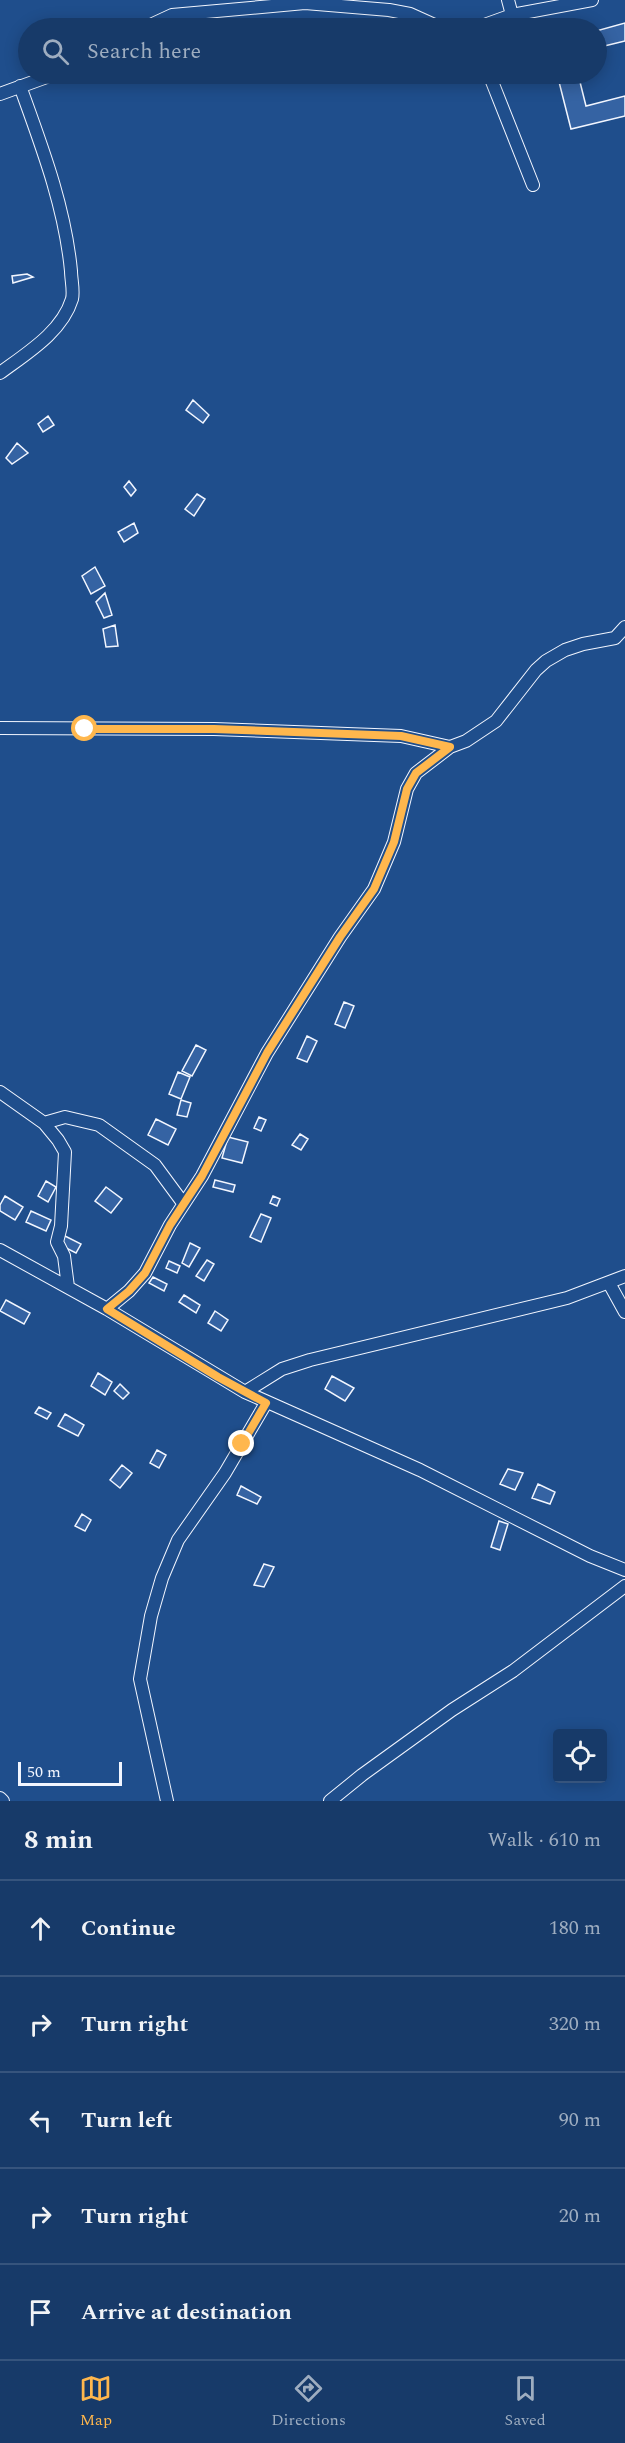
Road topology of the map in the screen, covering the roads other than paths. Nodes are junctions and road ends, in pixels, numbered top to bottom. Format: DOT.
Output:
graph roads {
  1 [pos="508,0"];
  2 [pos="592,0"];
  3 [pos="512,15"];
  4 [pos="166,18"];
  5 [pos="419,18"];
  6 [pos="504,18"];
  7 [pos="26,84"];
  8 [pos="493,84"];
  9 [pos="20,86"];
  10 [pos="0,94"];
  11 [pos="533,185"];
  12 [pos="0,373"];
  13 [pos="625,627"];
  14 [pos="0,728"];
  15 [pos="450,747"];
  16 [pos="0,1092"];
  17 [pos="44,1123"];
  18 [pos="183,1203"];
  19 [pos="0,1250"];
  20 [pos="625,1276"];
  21 [pos="609,1282"];
  22 [pos="68,1287"];
  23 [pos="107,1309"];
  24 [pos="625,1312"];
  25 [pos="245,1392"];
  26 [pos="266,1403"];
  27 [pos="625,1570"];
  28 [pos="625,1586"];
  29 [pos="0,1798"];
  30 [pos="3,1801"];
  31 [pos="167,1801"];
  32 [pos="330,1801"];
  1 -- 3 [label="street"];
  2 -- 3 [label="street"];
  3 -- 6 [label="street"];
  4 -- 5 [label="street"];
  7 -- 9 [label="street"];
  8 -- 11 [label="street"];
  9 -- 10 [label="street"];
  9 -- 12 [label="street"];
  13 -- 15 [label="street"];
  14 -- 15 [label="street"];
  15 -- 18 [label="street"];
  16 -- 17 [label="street"];
  17 -- 18 [label="street"];
  17 -- 22 [label="street"];
  18 -- 23 [label="street"];
  19 -- 22 [label="street"];
  20 -- 21 [label="street"];
  21 -- 24 [label="street"];
  21 -- 25 [label="street"];
  22 -- 23 [label="street"];
  23 -- 25 [label="street"];
  25 -- 26 [label="street"];
  26 -- 27 [label="street"];
  26 -- 31 [label="street"];
  28 -- 32 [label="street"];
  29 -- 30 [label="street"];
}
